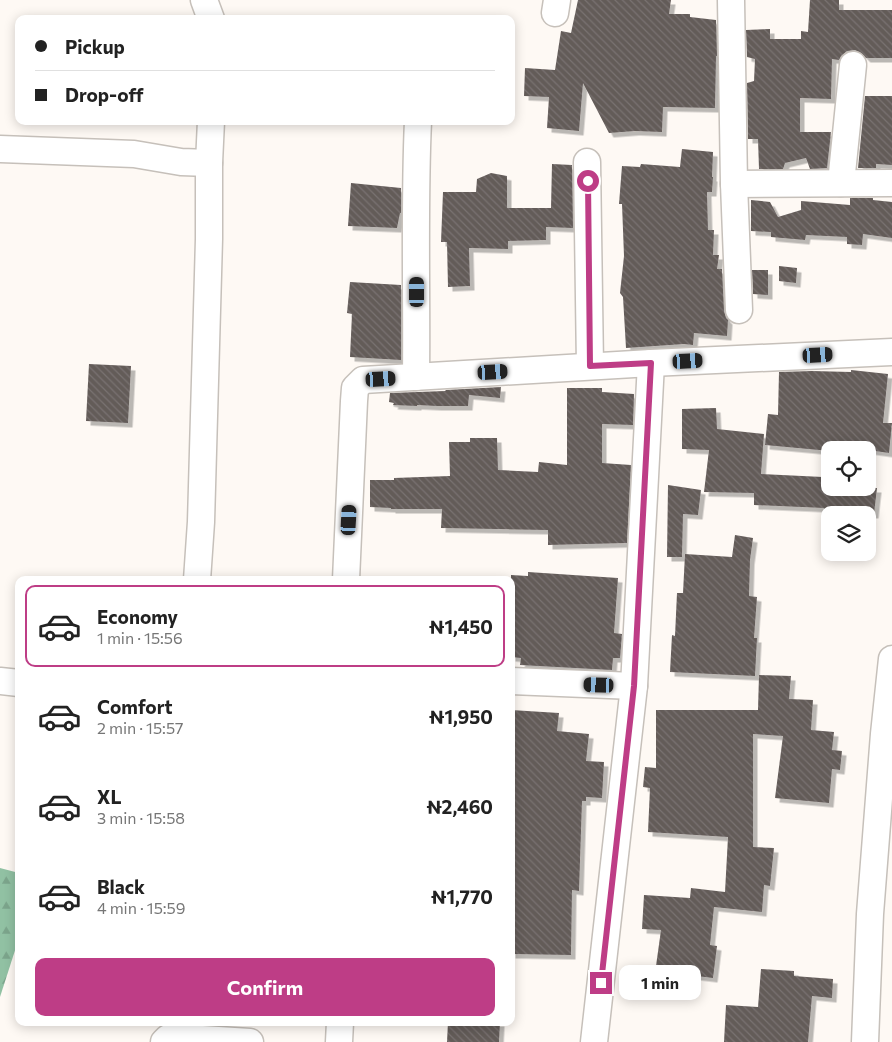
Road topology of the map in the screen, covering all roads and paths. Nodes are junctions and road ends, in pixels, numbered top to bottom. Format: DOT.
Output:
graph roads {
  1 [pos="204,0"];
  2 [pos="731,0"];
  3 [pos="210,15"];
  4 [pos="853,65"];
  5 [pos="212,125"];
  6 [pos="418,125"];
  7 [pos="0,150"];
  8 [pos="587,162"];
  9 [pos="209,163"];
  10 [pos="842,183"];
  11 [pos="892,183"];
  12 [pos="734,184"];
  13 [pos="739,310"];
  14 [pos="892,352"];
  15 [pos="651,363"];
  16 [pos="590,366"];
  17 [pos="416,377"];
  18 [pos="197,576"];
  19 [pos="346,576"];
  20 [pos="892,659"];
  21 [pos="0,681"];
  22 [pos="515,681"];
  23 [pos="15,683"];
  24 [pos="634,686"];
  25 [pos="340,1026"];
  26 [pos="179,1034"];
  27 [pos="250,1042"];
  28 [pos="339,1042"];
  29 [pos="594,1042"];
  30 [pos="865,1042"];
  1 -- 3 [label="street"];
  2 -- 12 [label="street"];
  4 -- 10 [label="street"];
  5 -- 9 [label="street"];
  6 -- 17 [label="street"];
  7 -- 9 [label="street"];
  8 -- 16 [label="street"];
  9 -- 18 [label="street"];
  10 -- 11 [label="street"];
  10 -- 12 [label="street"];
  12 -- 13 [label="street"];
  14 -- 15 [label="street"];
  15 -- 16 [label="street"];
  15 -- 24 [label="street"];
  16 -- 17 [label="street"];
  17 -- 19 [label="street"];
  20 -- 30 [label="street"];
  21 -- 23 [label="street"];
  22 -- 24 [label="street"];
  24 -- 29 [label="street"];
  25 -- 28 [label="street"];
  26 -- 27 [label="street"];
}
